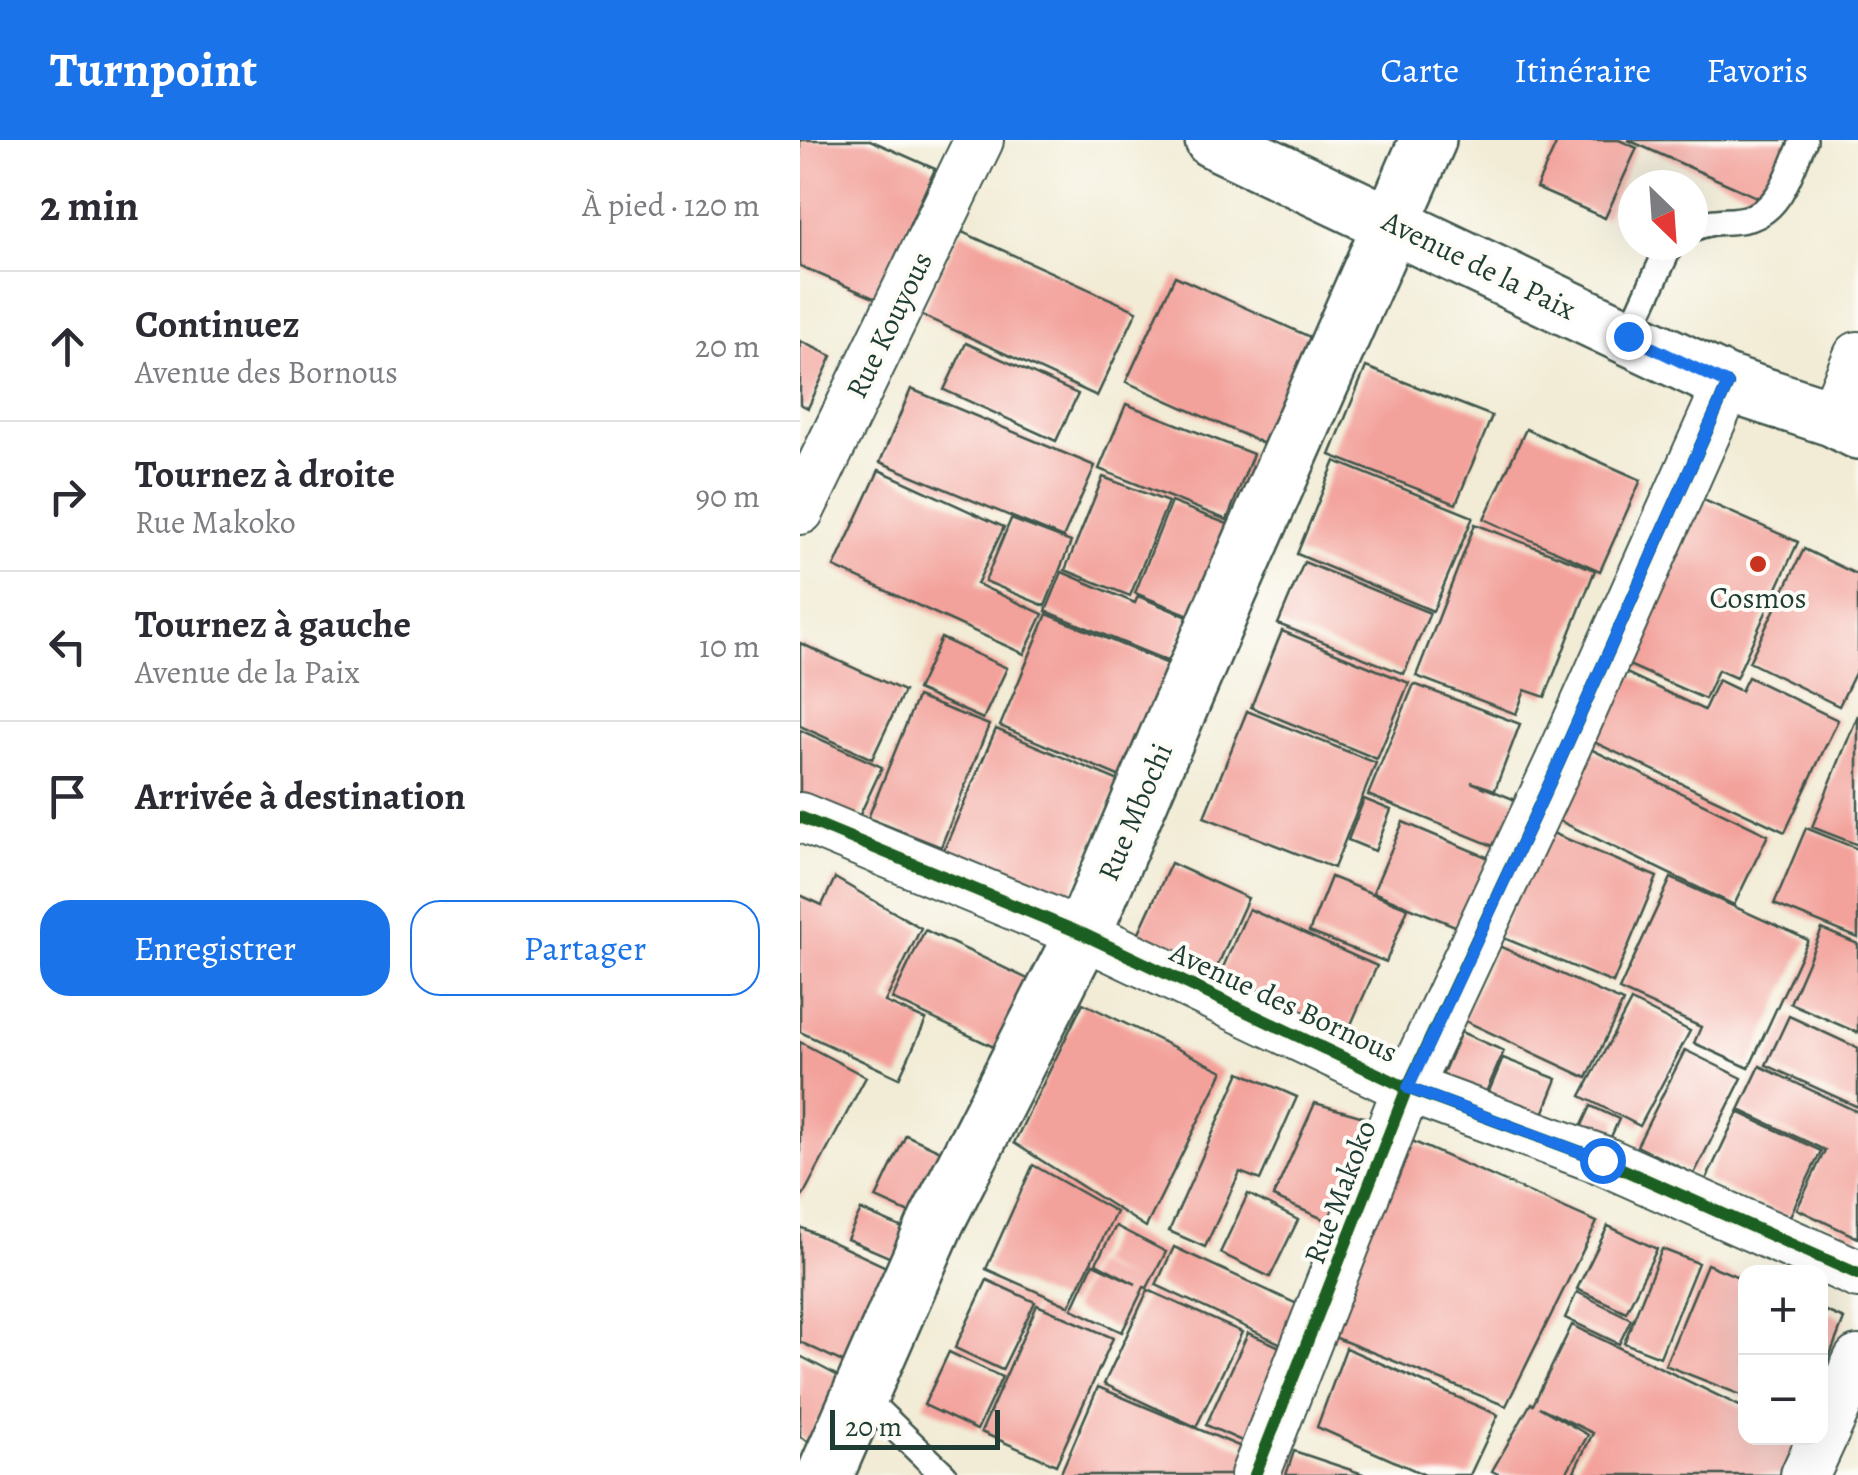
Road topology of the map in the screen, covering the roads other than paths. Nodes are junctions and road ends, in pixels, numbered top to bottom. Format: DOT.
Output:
graph roads {
  1 [pos="979,140"];
  2 [pos="1213,140"];
  3 [pos="1428,140"];
  4 [pos="1804,140"];
  5 [pos="1708,221"];
  6 [pos="1392,223"];
  7 [pos="1663,260"];
  8 [pos="1628,336"];
  9 [pos="1858,356"];
  10 [pos="1728,384"];
  11 [pos="1845,425"];
  12 [pos="800,510"];
  13 [pos="800,817"];
  14 [pos="1083,934"];
  15 [pos="1408,1088"];
  16 [pos="1858,1274"];
  17 [pos="1858,1360"];
  18 [pos="861,1395"];
  19 [pos="825,1475"];
  20 [pos="944,1475"];
  21 [pos="1255,1475"];
  22 [pos="1805,1475"];
  1 -- 12 [label="street, Rue Kouyous"];
  2 -- 6 [label="main road, Avenue de la Paix"];
  3 -- 6 [label="main road, Rue Mbochi"];
  4 -- 5 [label="lane"];
  6 -- 8 [label="main road, Avenue de la Paix"];
  6 -- 14 [label="main road, Rue Mbochi"];
  7 -- 8 [label="lane"];
  8 -- 10 [label="main road, Avenue de la Paix"];
  9 -- 11 [label="street"];
  10 -- 11 [label="main road, Avenue de la Paix"];
  10 -- 15 [label="street, Rue Makoko"];
  13 -- 14 [label="street, Avenue des Bornous"];
  14 -- 15 [label="street, Avenue des Bornous"];
  14 -- 18 [label="main road, Rue Mbochi"];
  15 -- 16 [label="street, Avenue des Bornous"];
  15 -- 21 [label="street, Rue Makoko"];
  17 -- 22 [label="street"];
  18 -- 19 [label="main road, Rue Mbochi"];
  18 -- 20 [label="lane"];
}
